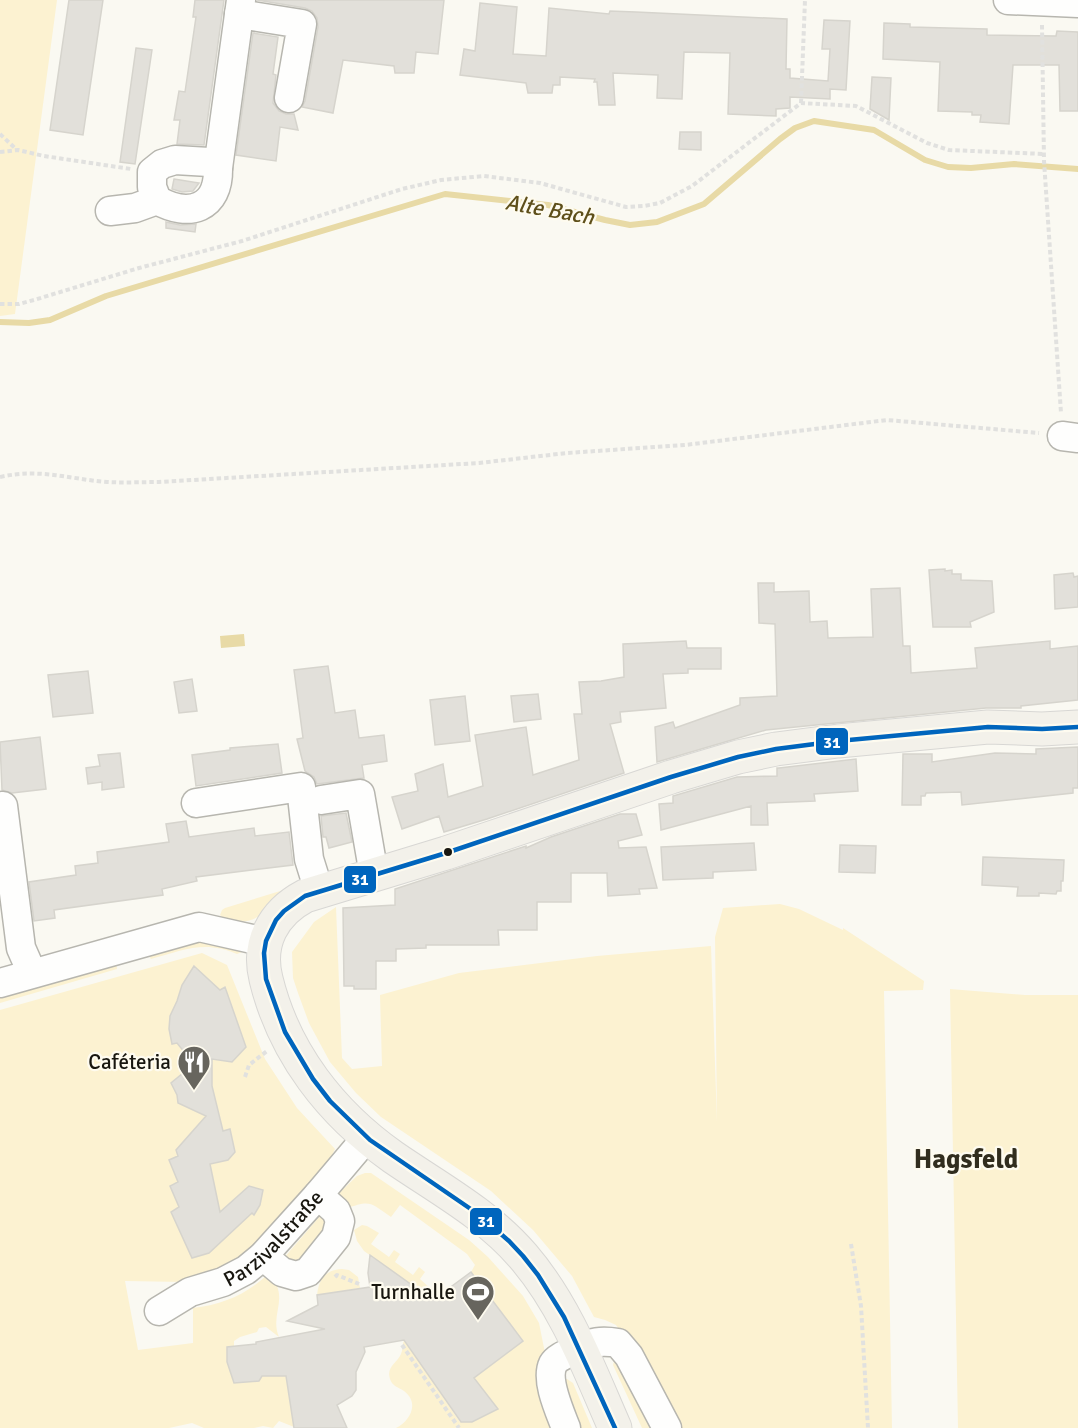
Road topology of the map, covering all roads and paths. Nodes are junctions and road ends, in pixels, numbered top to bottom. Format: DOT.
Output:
graph roads {
  1 [pos="805,0"];
  2 [pos="1008,0"];
  3 [pos="1042,2"];
  4 [pos="1078,3"];
  5 [pos="240,7"];
  6 [pos="289,98"];
  7 [pos="801,103"];
  8 [pos="0,134"];
  9 [pos="18,150"];
  10 [pos="0,152"];
  11 [pos="1044,154"];
  12 [pos="218,168"];
  13 [pos="152,172"];
  14 [pos="157,200"];
  15 [pos="110,212"];
  16 [pos="0,304"];
  17 [pos="1070,437"];
  18 [pos="0,477"];
  19 [pos="1078,727"];
  20 [pos="321,800"];
  21 [pos="196,803"];
  22 [pos="3,806"];
  23 [pos="374,875"];
  24 [pos="319,891"];
  25 [pos="266,942"];
  26 [pos="32,973"];
  27 [pos="0,983"];
  28 [pos="260,1057"];
  29 [pos="245,1077"];
  30 [pos="367,1137"];
  31 [pos="318,1195"];
  32 [pos="851,1244"];
  33 [pos="263,1256"];
  34 [pos="330,1282"];
  35 [pos="359,1284"];
  36 [pos="159,1311"];
  37 [pos="402,1345"];
  38 [pos="579,1348"];
  39 [pos="459,1428"];
  40 [pos="566,1428"];
  41 [pos="615,1428"];
  42 [pos="667,1428"];
  43 [pos="868,1428"];
  1 -- 7 [label="path"];
  2 -- 3 [label="street"];
  3 -- 4 [label="street"];
  3 -- 11 [label="path"];
  5 -- 6 [label="street"];
  5 -- 12 [label="street"];
  7 -- 11 [label="path"];
  7 -- 16 [label="path"];
  8 -- 9 [label="path"];
  9 -- 10 [label="path"];
  9 -- 13 [label="path"];
  11 -- 17 [label="path"];
  12 -- 13 [label="street"];
  12 -- 14 [label="street"];
  13 -- 14 [label="street"];
  14 -- 15 [label="street"];
  17 -- 18 [label="path"];
  19 -- 23 [label="main road"];
  20 -- 23 [label="street"];
  21 -- 24 [label="street"];
  22 -- 26 [label="street"];
  23 -- 24 [label="main road"];
  24 -- 25 [label="main road"];
  25 -- 26 [label="street"];
  25 -- 30 [label="main road"];
  26 -- 27 [label="street"];
  28 -- 29 [label="path"];
  30 -- 31 [label="street, Parzivalstraße"];
  30 -- 38 [label="main road"];
  31 -- 33 [label="street, Parzivalstraße"];
  31 -- 33 [label="street"];
  32 -- 43 [label="path"];
  33 -- 36 [label="street, Parzivalstraße"];
  34 -- 35 [label="path"];
  37 -- 39 [label="path"];
  38 -- 40 [label="street"];
  38 -- 41 [label="main road"];
  38 -- 42 [label="street"];
}
